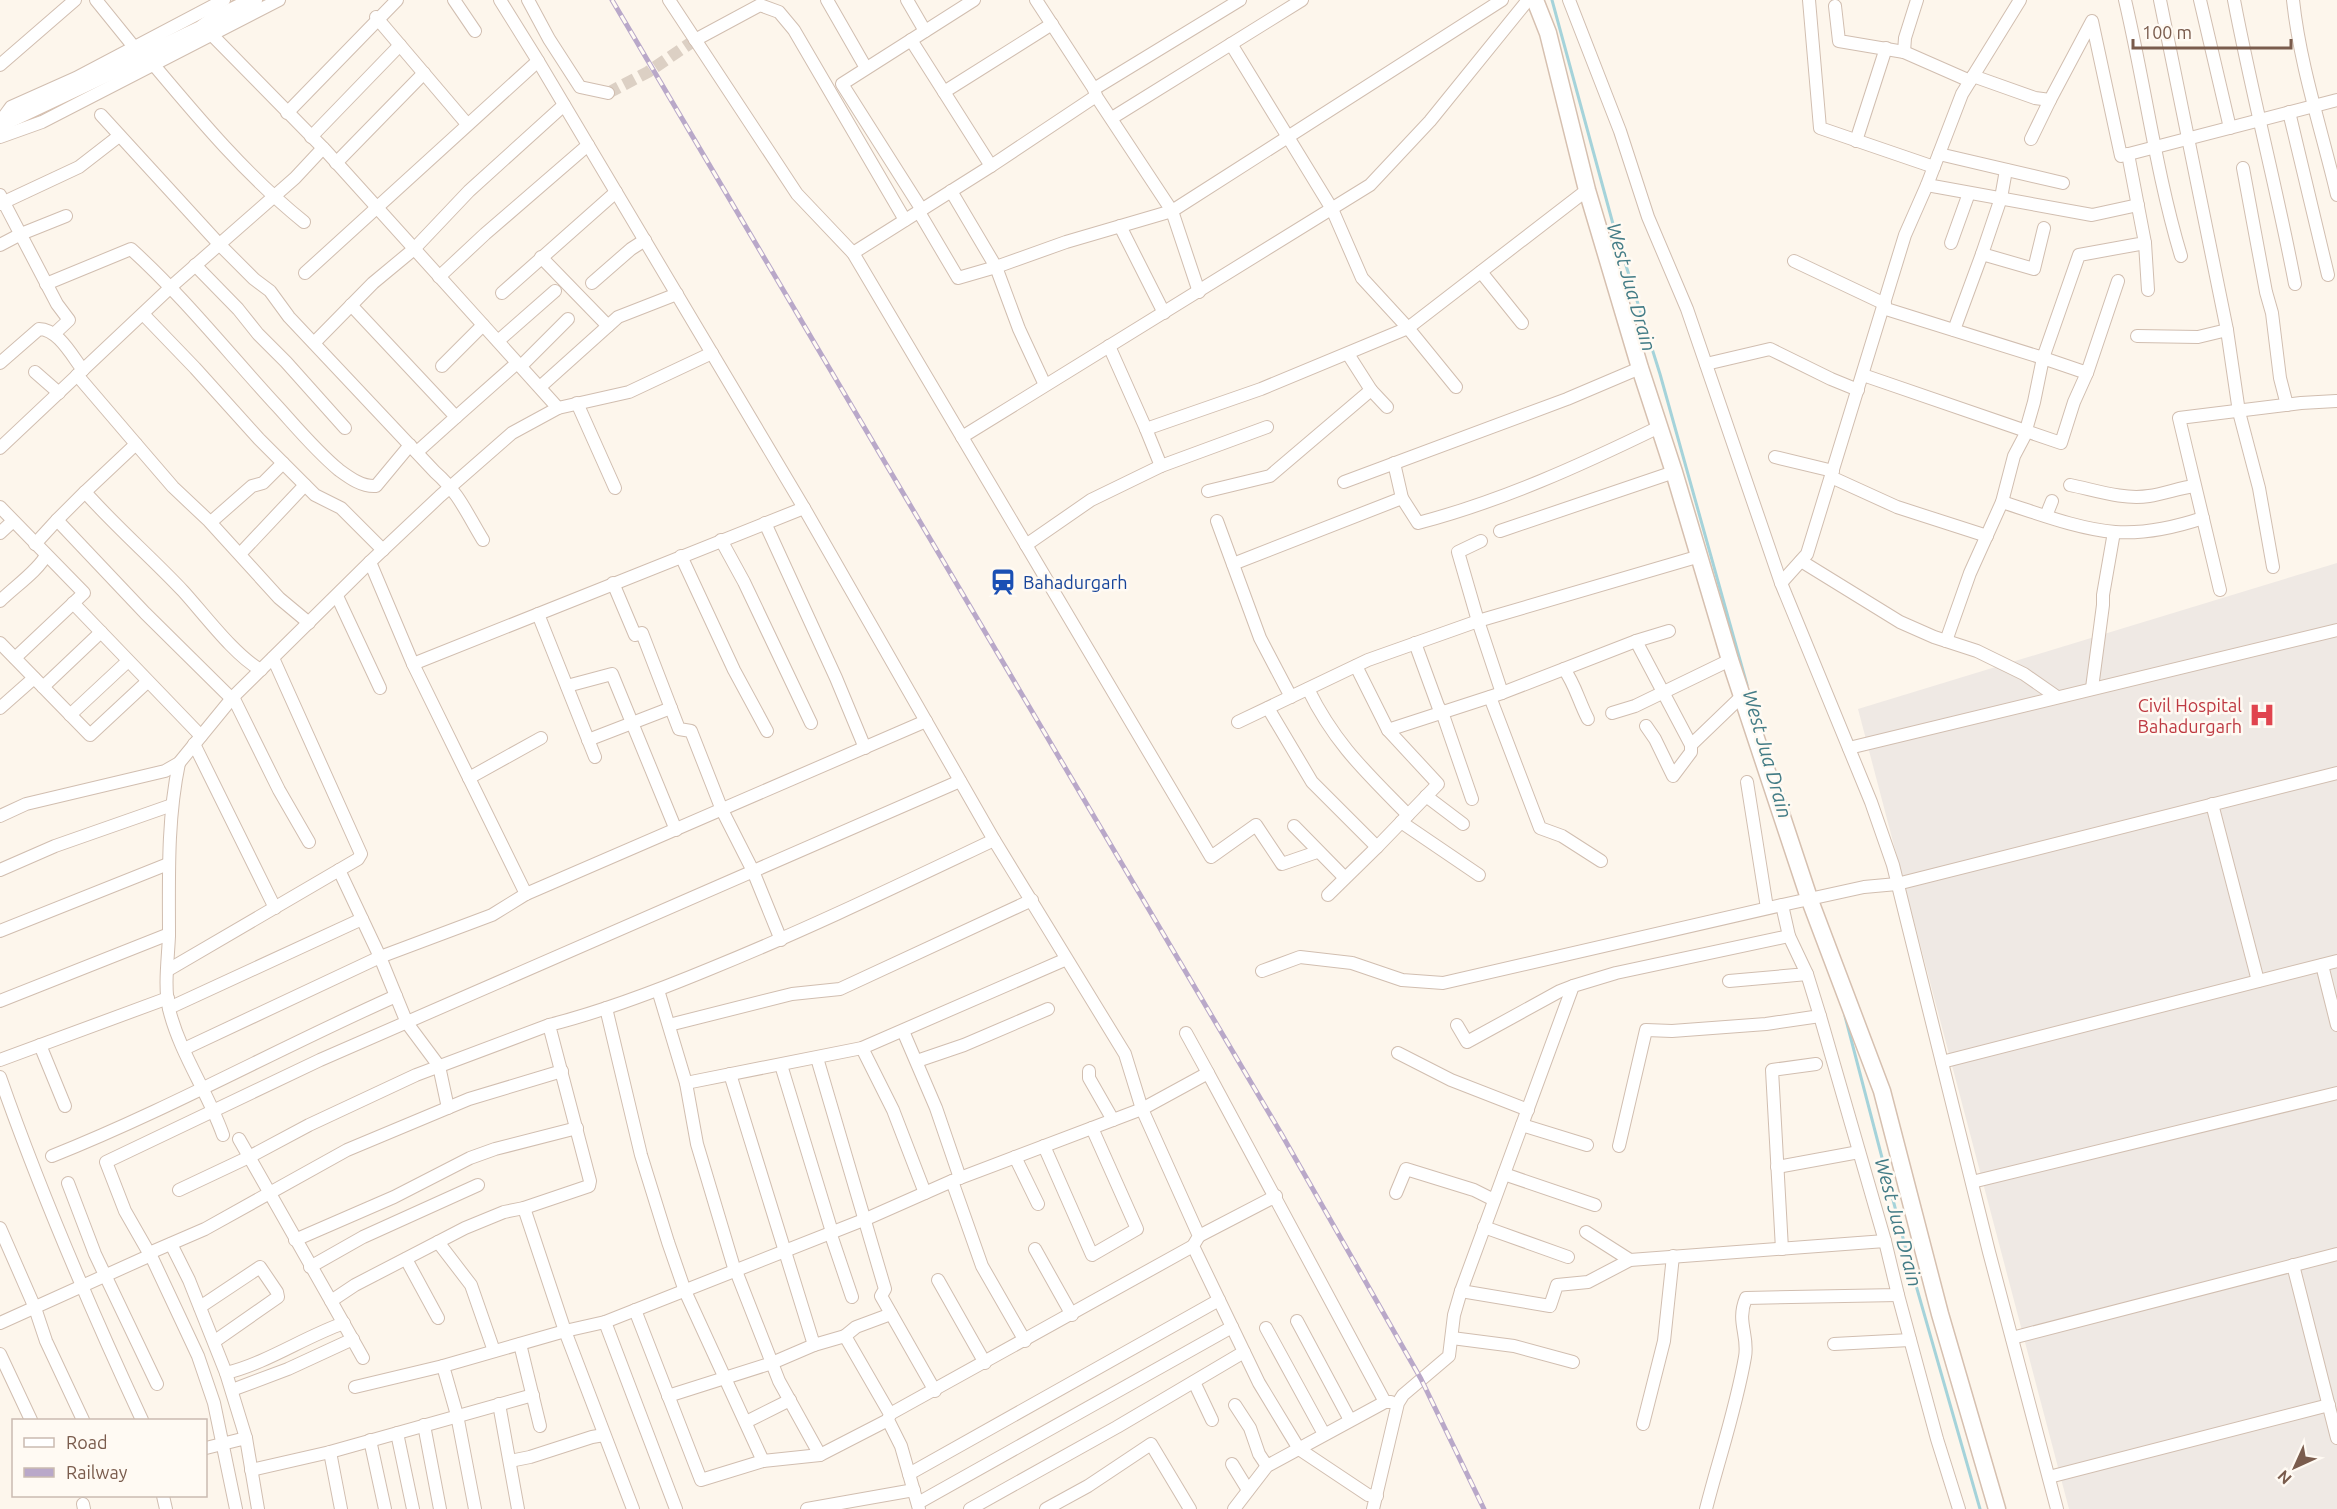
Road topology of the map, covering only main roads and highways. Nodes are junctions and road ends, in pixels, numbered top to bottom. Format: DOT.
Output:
graph roads {
  1 [pos="254,0"];
  2 [pos="1535,0"];
  3 [pos="0,123"];
  4 [pos="1997,1509"];
  1 -- 3 [label="main road"];
  2 -- 4 [label="main road"];
}
